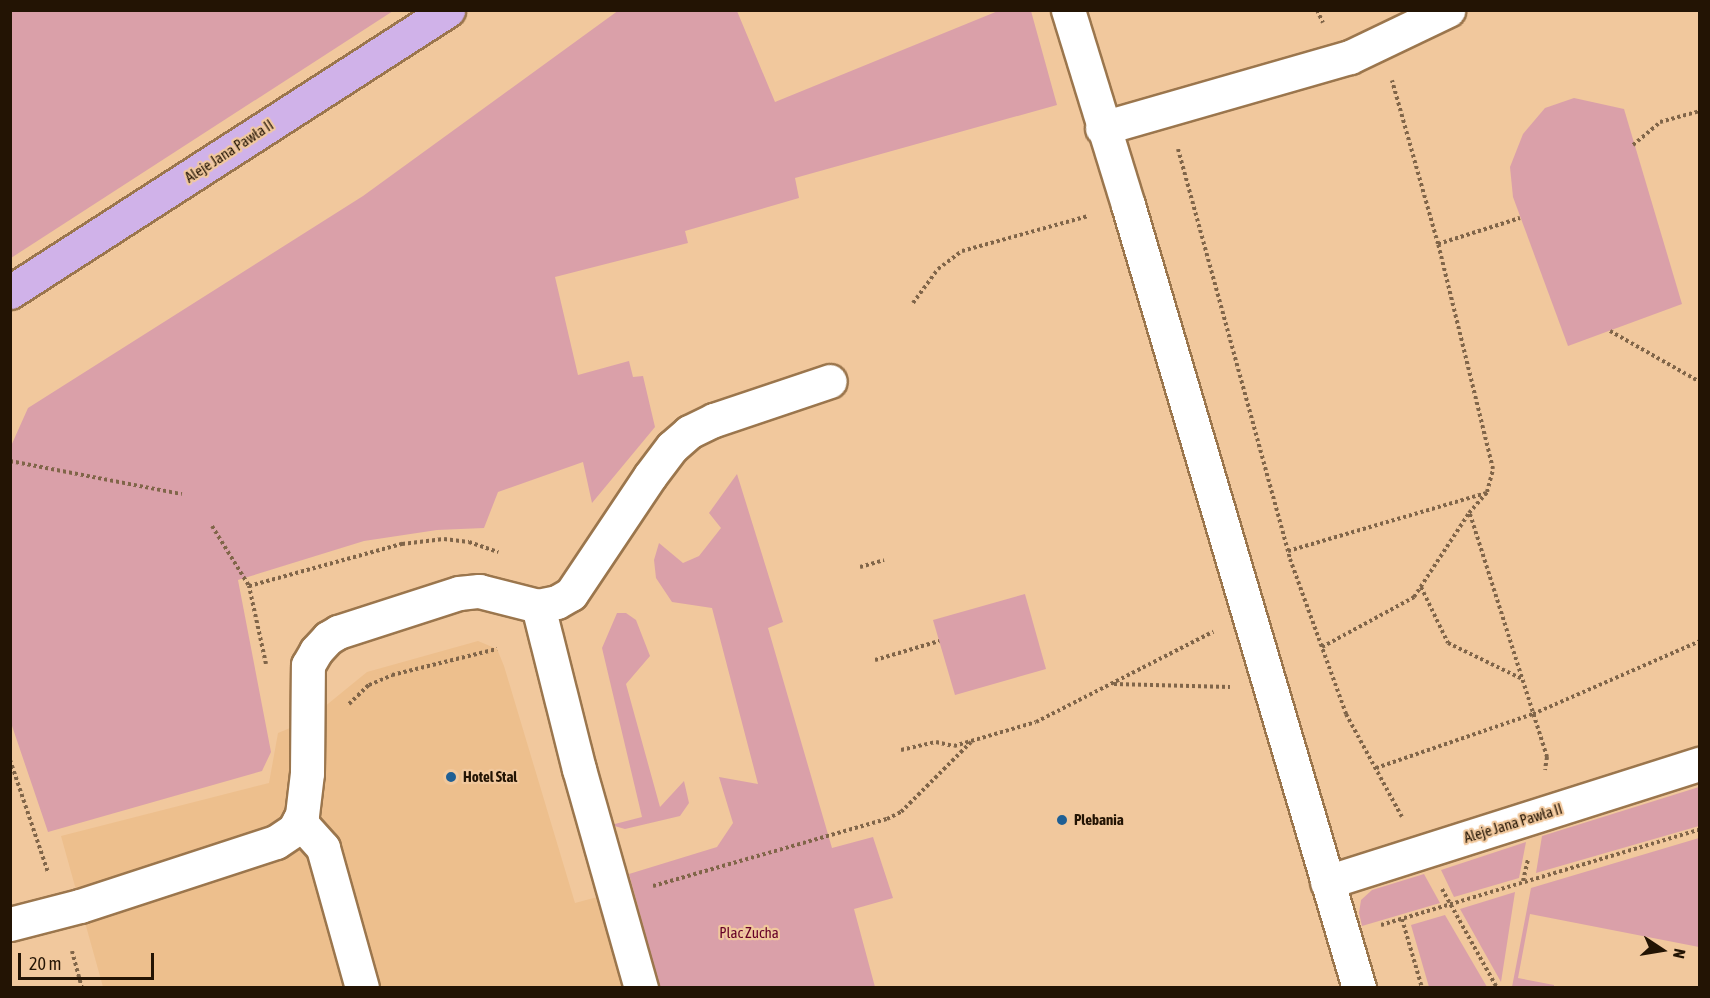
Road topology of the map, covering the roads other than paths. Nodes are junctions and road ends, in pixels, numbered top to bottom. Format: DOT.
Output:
graph roads {
  1 [pos="448,10"];
  2 [pos="1068,10"];
  3 [pos="1448,10"];
  4 [pos="1102,128"];
  5 [pos="69,254"];
  6 [pos="10,291"];
  7 [pos="10,309"];
  8 [pos="830,381"];
  9 [pos="538,606"];
  10 [pos="1700,764"];
  11 [pos="299,821"];
  12 [pos="1327,882"];
  13 [pos="10,924"];
  14 [pos="362,987"];
  15 [pos="641,987"];
  16 [pos="1359,987"];
  1 -- 5 [label="main road, Aleje Jana Pawła II"];
  2 -- 4 [label="street"];
  3 -- 4 [label="street"];
  4 -- 12 [label="street"];
  5 -- 6 [label="main road, Aleje Jana Pawła II"];
  5 -- 7 [label="street"];
  8 -- 9 [label="street"];
  9 -- 11 [label="street"];
  9 -- 15 [label="street"];
  10 -- 12 [label="street, Aleje Jana Pawła II"];
  11 -- 13 [label="street"];
  11 -- 14 [label="street"];
  12 -- 16 [label="street"];
}
